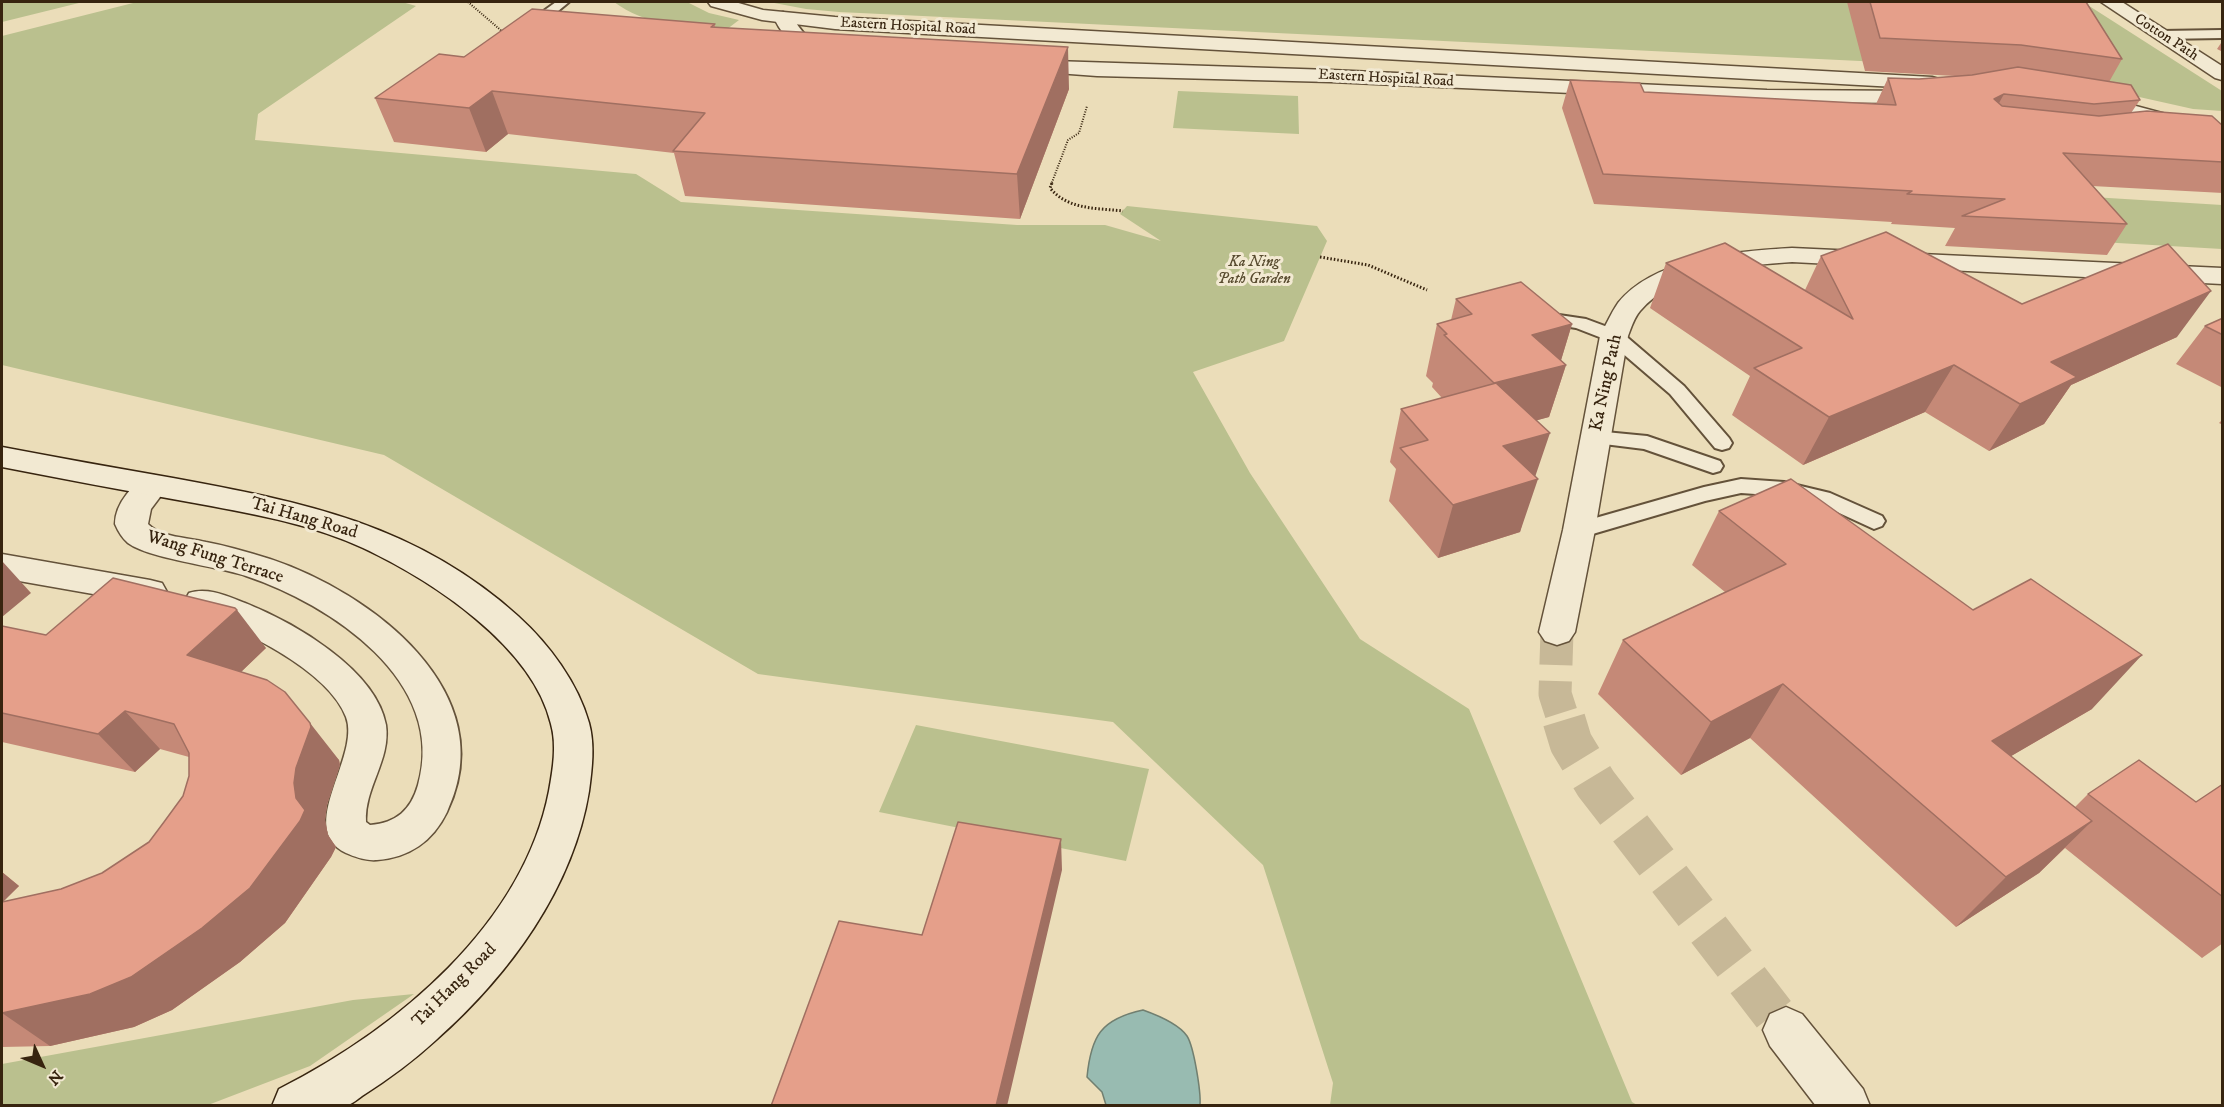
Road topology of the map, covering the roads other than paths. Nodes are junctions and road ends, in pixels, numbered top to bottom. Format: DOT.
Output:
graph roads {
  1 [pos="562,2"];
  2 [pos="717,2"];
  3 [pos="2110,2"];
  4 [pos="783,18"];
  5 [pos="558,25"];
  6 [pos="2223,34"];
  7 [pos="2162,35"];
  8 [pos="845,55"];
  9 [pos="1004,65"];
  10 [pos="2223,74"];
  11 [pos="2070,97"];
  12 [pos="2223,135"];
  13 [pos="2223,276"];
  14 [pos="1518,319"];
  15 [pos="1614,336"];
  16 [pos="1595,437"];
  17 [pos="1722,443"];
  18 [pos="2,457"];
  19 [pos="1713,466"];
  20 [pos="153,485"];
  21 [pos="1874,521"];
  22 [pos="1579,531"];
  23 [pos="2,566"];
  24 [pos="1557,632"];
  25 [pos="1786,1030"];
  26 [pos="296,1106"];
  27 [pos="1846,1106"];
  1 -- 5 [label="lane"];
  2 -- 4 [label="street, Eastern Hospital Road"];
  3 -- 7 [label="street, Cotton Path"];
  4 -- 8 [label="street, Eastern Hospital Road"];
  4 -- 9 [label="street, Eastern Hospital Road"];
  6 -- 7 [label="lane"];
  7 -- 10 [label="street, Cotton Path"];
  11 -- 12 [label="street"];
  13 -- 15 [label="street, Ka Ning Path"];
  14 -- 15 [label="lane"];
  15 -- 16 [label="street, Ka Ning Path"];
  15 -- 17 [label="lane"];
  16 -- 19 [label="lane"];
  16 -- 22 [label="street, Ka Ning Path"];
  18 -- 20 [label="street, Tai Hang Road"];
  20 -- 23 [label="street, Wang Fung Terrace"];
  20 -- 26 [label="street, Tai Hang Road"];
  21 -- 22 [label="lane"];
  22 -- 24 [label="street, Ka Ning Path"];
  25 -- 27 [label="street"];
}
